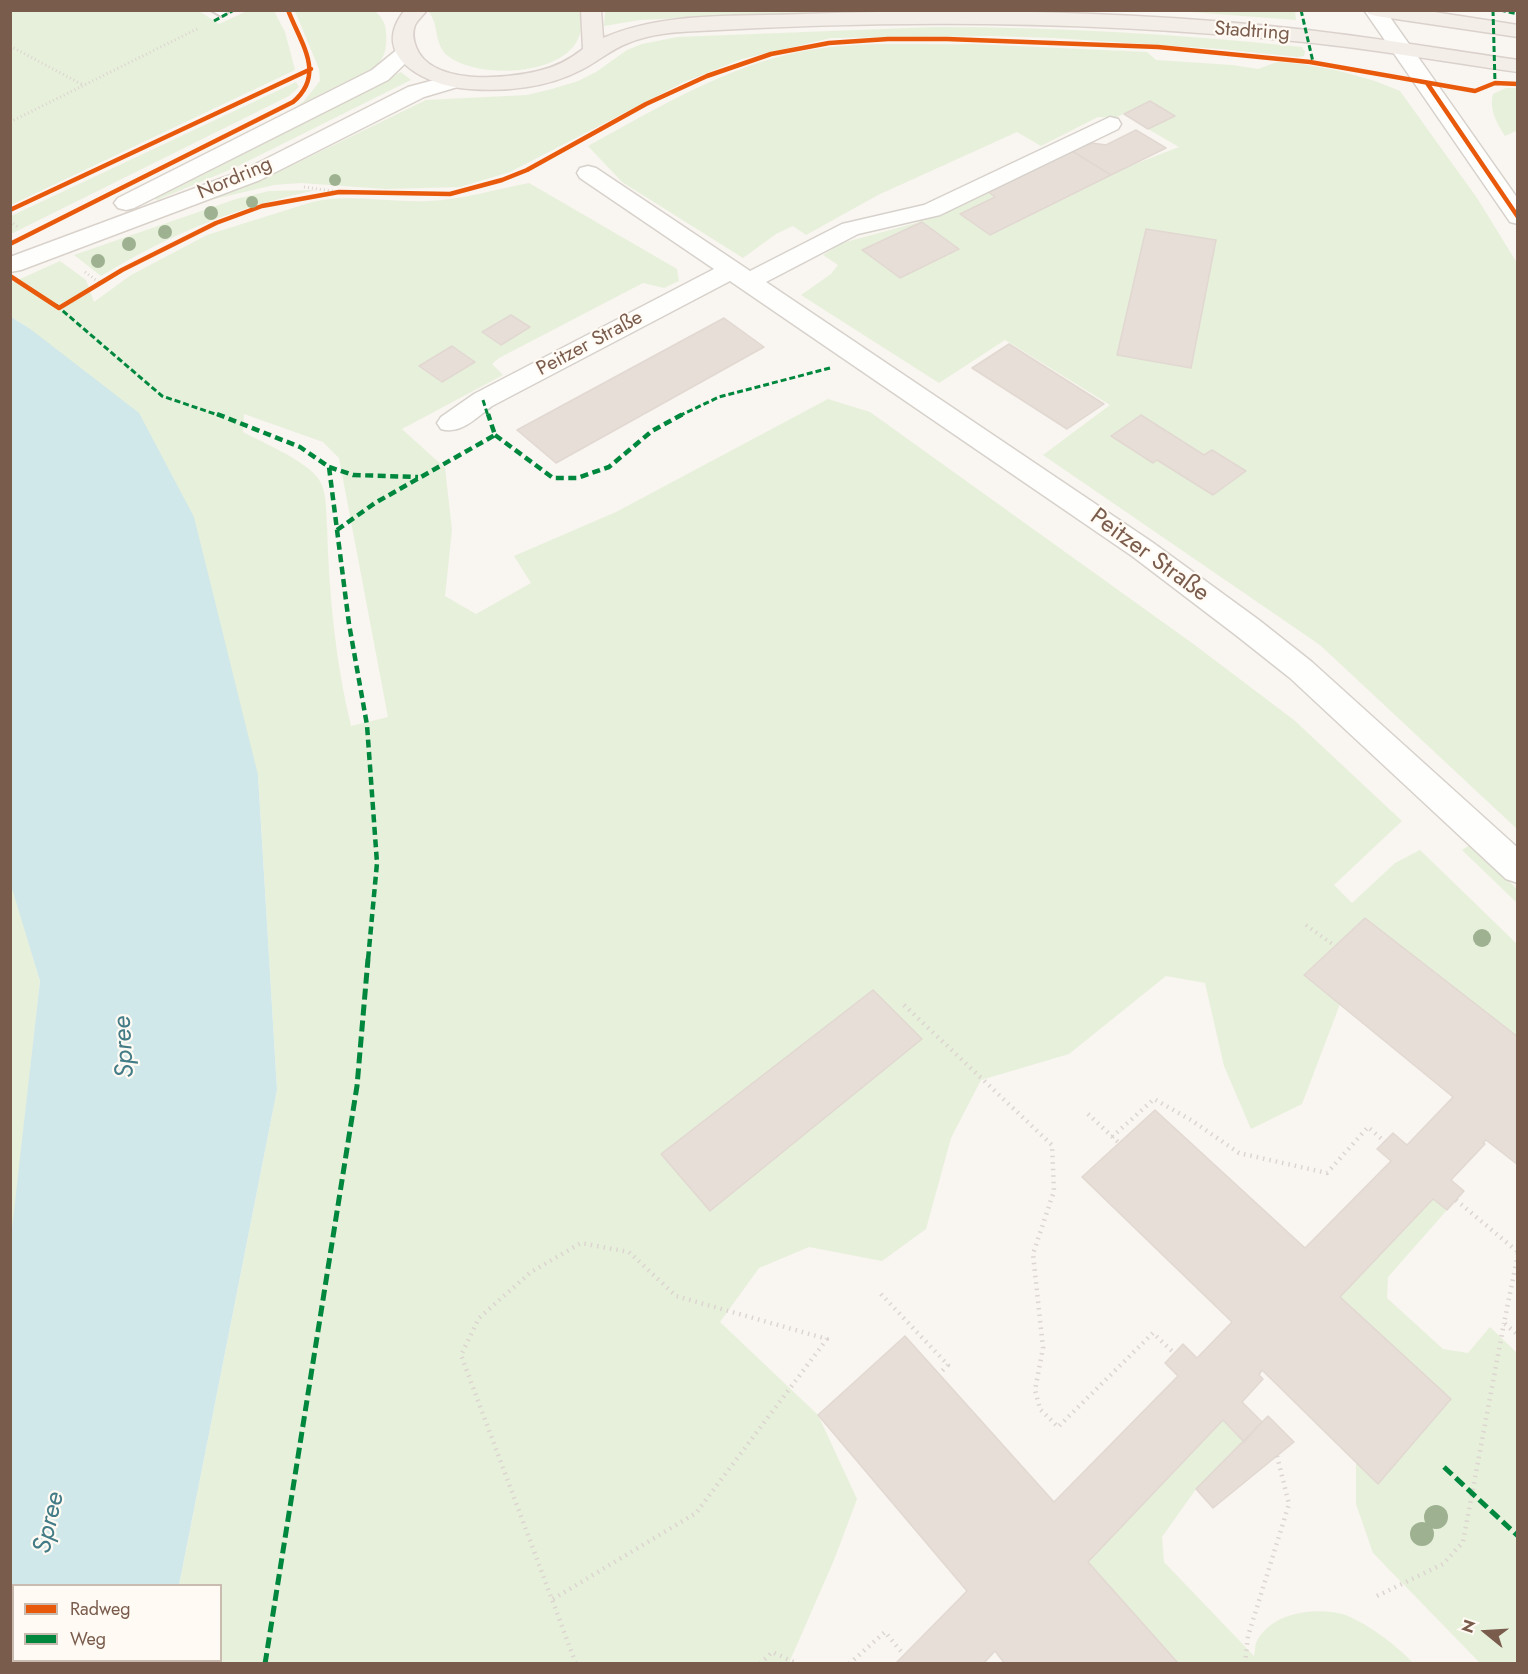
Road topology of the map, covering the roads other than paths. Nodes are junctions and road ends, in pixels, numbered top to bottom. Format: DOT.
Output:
graph roads {
  1 [pos="591,10"];
  2 [pos="1375,10"];
  3 [pos="410,12"];
  4 [pos="1518,31"];
  5 [pos="1401,50"];
  6 [pos="406,51"];
  7 [pos="594,51"];
  8 [pos="1518,66"];
  9 [pos="453,81"];
  10 [pos="1110,124"];
  11 [pos="588,173"];
  12 [pos="1518,217"];
  13 [pos="11,265"];
  14 [pos="741,275"];
  15 [pos="450,423"];
  16 [pos="1518,869"];
  1 -- 7 [label="main road"];
  2 -- 4 [label="main road"];
  2 -- 5 [label="street"];
  3 -- 6 [label="main road"];
  5 -- 7 [label="main road, Stadtring"];
  5 -- 8 [label="main road, Stadtring"];
  5 -- 12 [label="street"];
  6 -- 9 [label="main road, Stadtring"];
  6 -- 13 [label="street, Nordring"];
  7 -- 9 [label="main road, Stadtring"];
  9 -- 13 [label="street, Nordring"];
  10 -- 14 [label="street, Peitzer Straße"];
  11 -- 14 [label="street, Peitzer Straße"];
  14 -- 15 [label="street, Peitzer Straße"];
  14 -- 16 [label="street, Peitzer Straße"];
}
